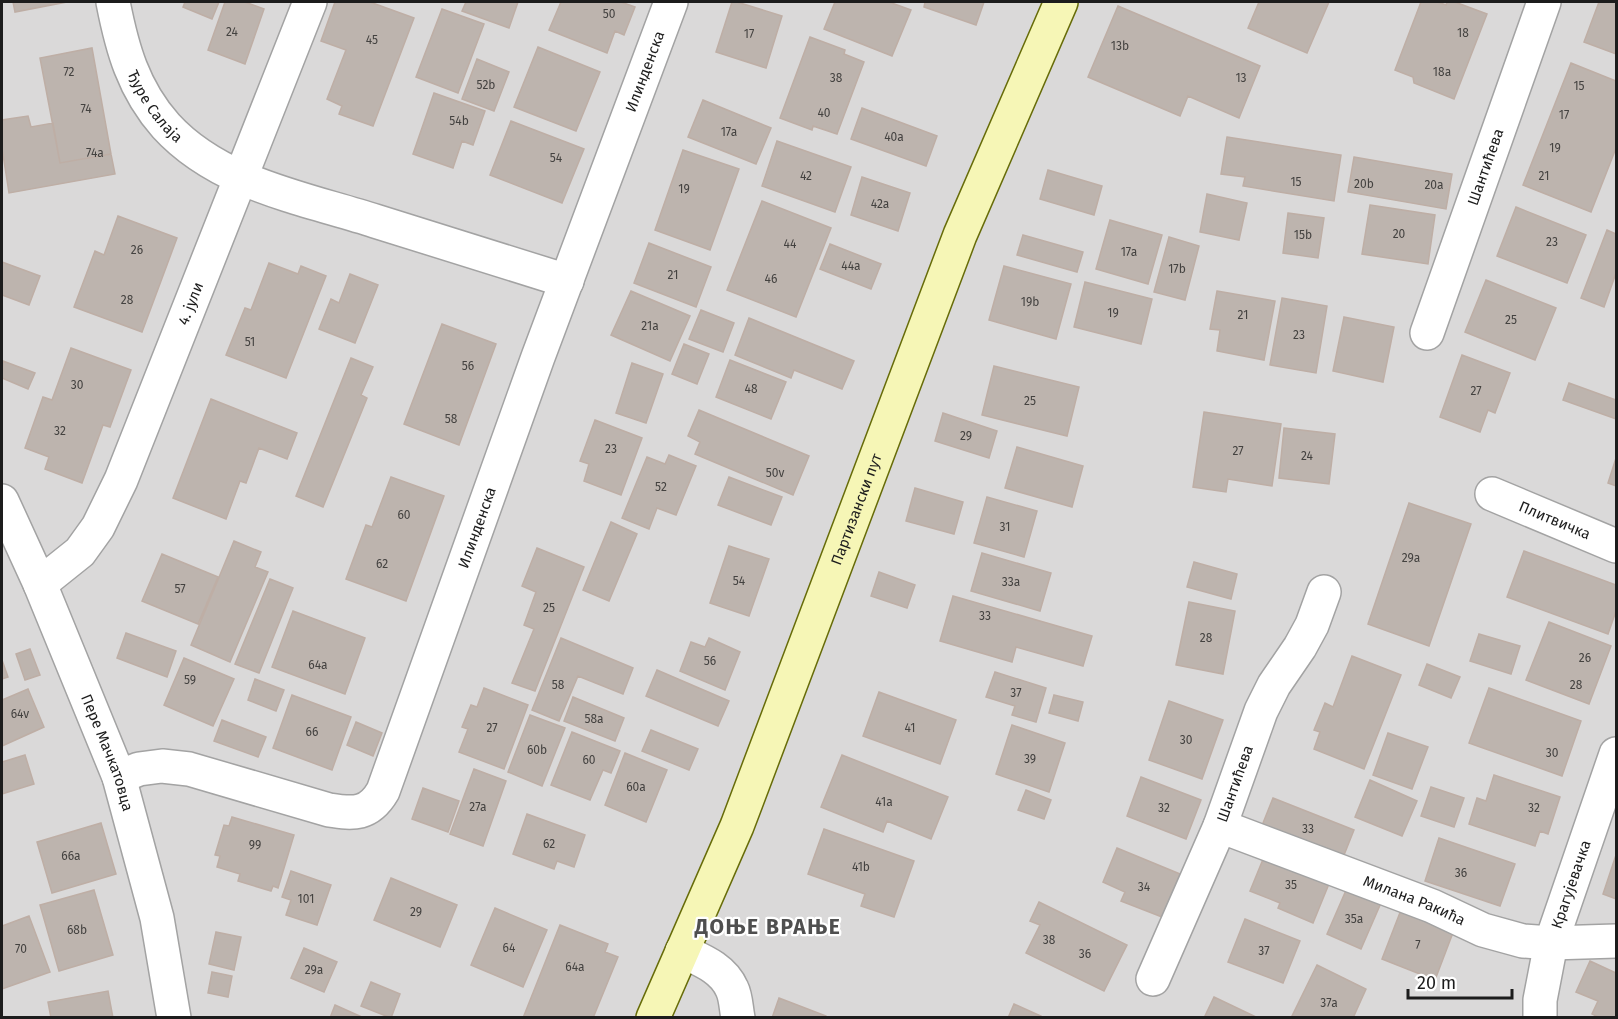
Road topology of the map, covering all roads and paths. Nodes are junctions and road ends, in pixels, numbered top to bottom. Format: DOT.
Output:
graph roads {
  1 [pos="113,2"];
  2 [pos="310,2"];
  3 [pos="671,2"];
  4 [pos="1061,2"];
  5 [pos="1544,2"];
  6 [pos="241,179"];
  7 [pos="567,281"];
  8 [pos="1427,333"];
  9 [pos="1492,494"];
  10 [pos="2,501"];
  11 [pos="1617,546"];
  12 [pos="40,584"];
  13 [pos="1324,592"];
  14 [pos="1617,754"];
  15 [pos="119,777"];
  16 [pos="1220,826"];
  17 [pos="1617,941"];
  18 [pos="1551,943"];
  19 [pos="682,951"];
  20 [pos="1153,979"];
  21 [pos="174,1017"];
  22 [pos="653,1017"];
  23 [pos="738,1017"];
  24 [pos="1540,1017"];
  1 -- 6 [label="street, Ђуре Салаја"];
  2 -- 6 [label="street, 4. јули"];
  3 -- 7 [label="street, Илинденска"];
  4 -- 19 [label="main road, Партизански пут"];
  5 -- 8 [label="street, Шантићева"];
  6 -- 7 [label="street, Ђуре Салаја"];
  6 -- 12 [label="street, 4. јули"];
  7 -- 15 [label="street, Илинденска"];
  9 -- 11 [label="street, Плитвичка"];
  10 -- 12 [label="street, Пере Мачкатовца"];
  12 -- 15 [label="street, Пере Мачкатовца"];
  13 -- 16 [label="street, Шантићева"];
  14 -- 18 [label="street, Крагујевачка"];
  15 -- 21 [label="street, Пере Мачкатовца"];
  16 -- 18 [label="street, Милана Ракића"];
  16 -- 20 [label="street, Шантићева"];
  17 -- 18 [label="street, Милана Ракића"];
  18 -- 24 [label="street, Крагујевачка"];
  19 -- 22 [label="main road, Партизански пут"];
  19 -- 23 [label="street"];
}
